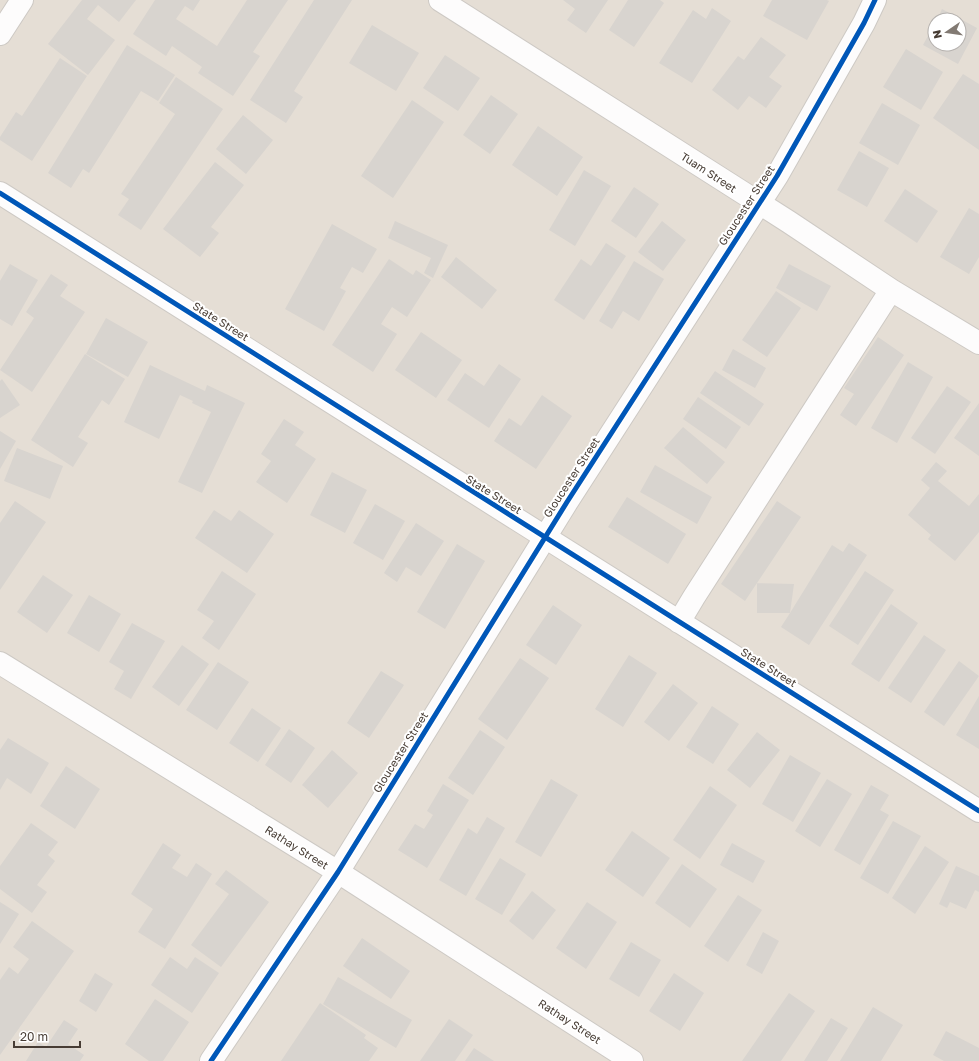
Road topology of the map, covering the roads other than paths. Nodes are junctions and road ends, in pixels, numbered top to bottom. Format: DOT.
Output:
graph roads {
  1 [pos="22,0"];
  2 [pos="440,0"];
  3 [pos="875,0"];
  4 [pos="886,0"];
  5 [pos="864,23"];
  6 [pos="0,34"];
  7 [pos="0,193"];
  8 [pos="759,204"];
  9 [pos="891,290"];
  10 [pos="979,343"];
  11 [pos="544,538"];
  12 [pos="679,622"];
  13 [pos="0,663"];
  14 [pos="979,811"];
  15 [pos="338,872"];
  16 [pos="211,1061"];
  17 [pos="632,1061"];
  1 -- 6 [label="street"];
  2 -- 8 [label="street, Tuam Street"];
  3 -- 5 [label="street, Gloucester Street"];
  4 -- 5 [label="street, Gloucester Street"];
  5 -- 8 [label="street, Gloucester Street"];
  7 -- 11 [label="street, State Street"];
  8 -- 9 [label="street, Tuam Street"];
  8 -- 11 [label="street, Gloucester Street"];
  9 -- 10 [label="street, Tuam Street"];
  9 -- 12 [label="street"];
  11 -- 12 [label="street, State Street"];
  11 -- 15 [label="street, Gloucester Street"];
  12 -- 14 [label="street, State Street"];
  13 -- 15 [label="street, Rathay Street"];
  15 -- 16 [label="street, Gloucester Street"];
  15 -- 17 [label="street, Rathay Street"];
}
